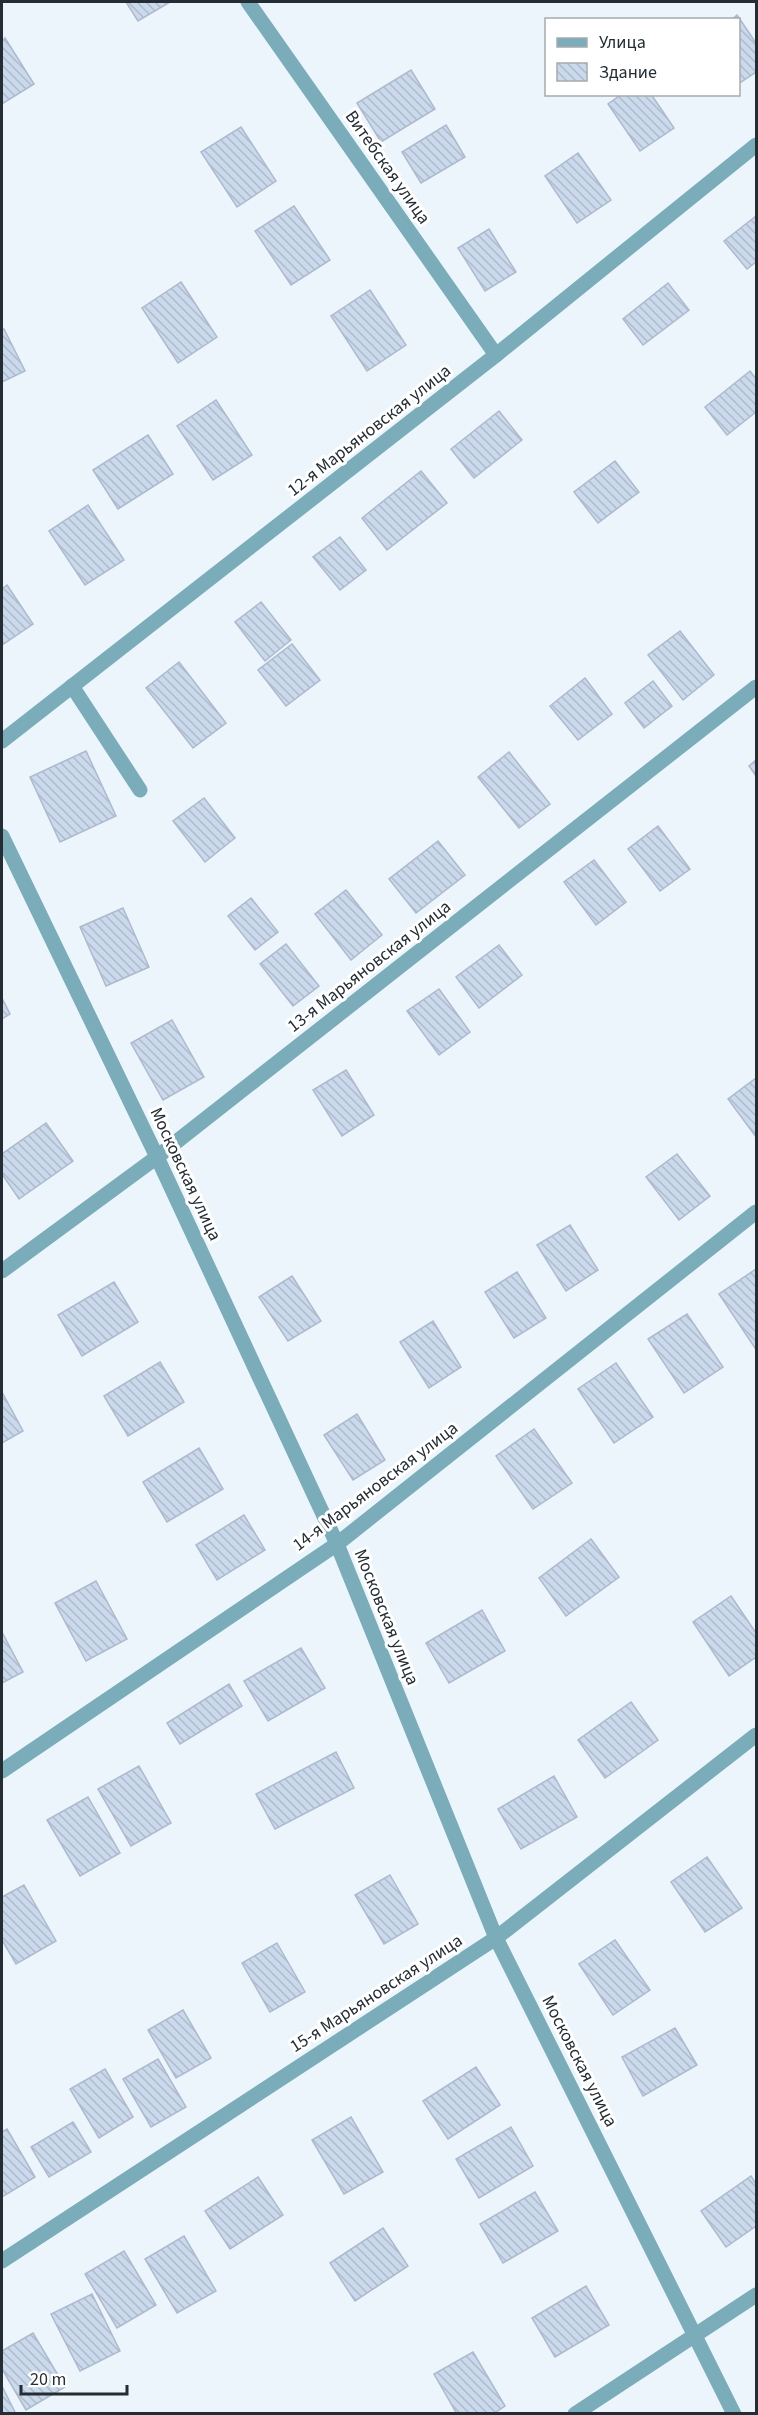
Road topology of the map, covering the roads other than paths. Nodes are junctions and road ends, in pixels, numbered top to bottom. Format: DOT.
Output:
graph roads {
  1 [pos="248,2"];
  2 [pos="756,145"];
  3 [pos="496,355"];
  4 [pos="72,686"];
  5 [pos="756,687"];
  6 [pos="2,741"];
  7 [pos="140,790"];
  8 [pos="3,845"];
  9 [pos="157,1157"];
  10 [pos="756,1212"];
  11 [pos="2,1271"];
  12 [pos="337,1544"];
  13 [pos="756,1735"];
  14 [pos="2,1771"];
  15 [pos="496,1938"];
  16 [pos="2,2261"];
  17 [pos="756,2295"];
  18 [pos="696,2333"];
  19 [pos="575,2414"];
  20 [pos="734,2414"];
  1 -- 3 [label="street, Витебская улица"];
  2 -- 3 [label="street, 12-я Марьяновская улица"];
  3 -- 4 [label="street, 12-я Марьяновская улица"];
  4 -- 6 [label="street, 12-я Марьяновская улица"];
  4 -- 7 [label="street"];
  5 -- 9 [label="street, 13-я Марьяновская улица"];
  8 -- 9 [label="street, Московская улица"];
  9 -- 11 [label="street, 13-я Марьяновская улица"];
  9 -- 12 [label="street, Московская улица"];
  10 -- 12 [label="street, 14-я Марьяновская улица"];
  12 -- 14 [label="street, 14-я Марьяновская улица"];
  12 -- 15 [label="street, Московская улица"];
  13 -- 15 [label="street, 15-я Марьяновская улица"];
  15 -- 16 [label="street, 15-я Марьяновская улица"];
  15 -- 18 [label="street, Московская улица"];
  17 -- 18 [label="street"];
  18 -- 19 [label="street"];
  18 -- 20 [label="street, Московская улица"];
}
